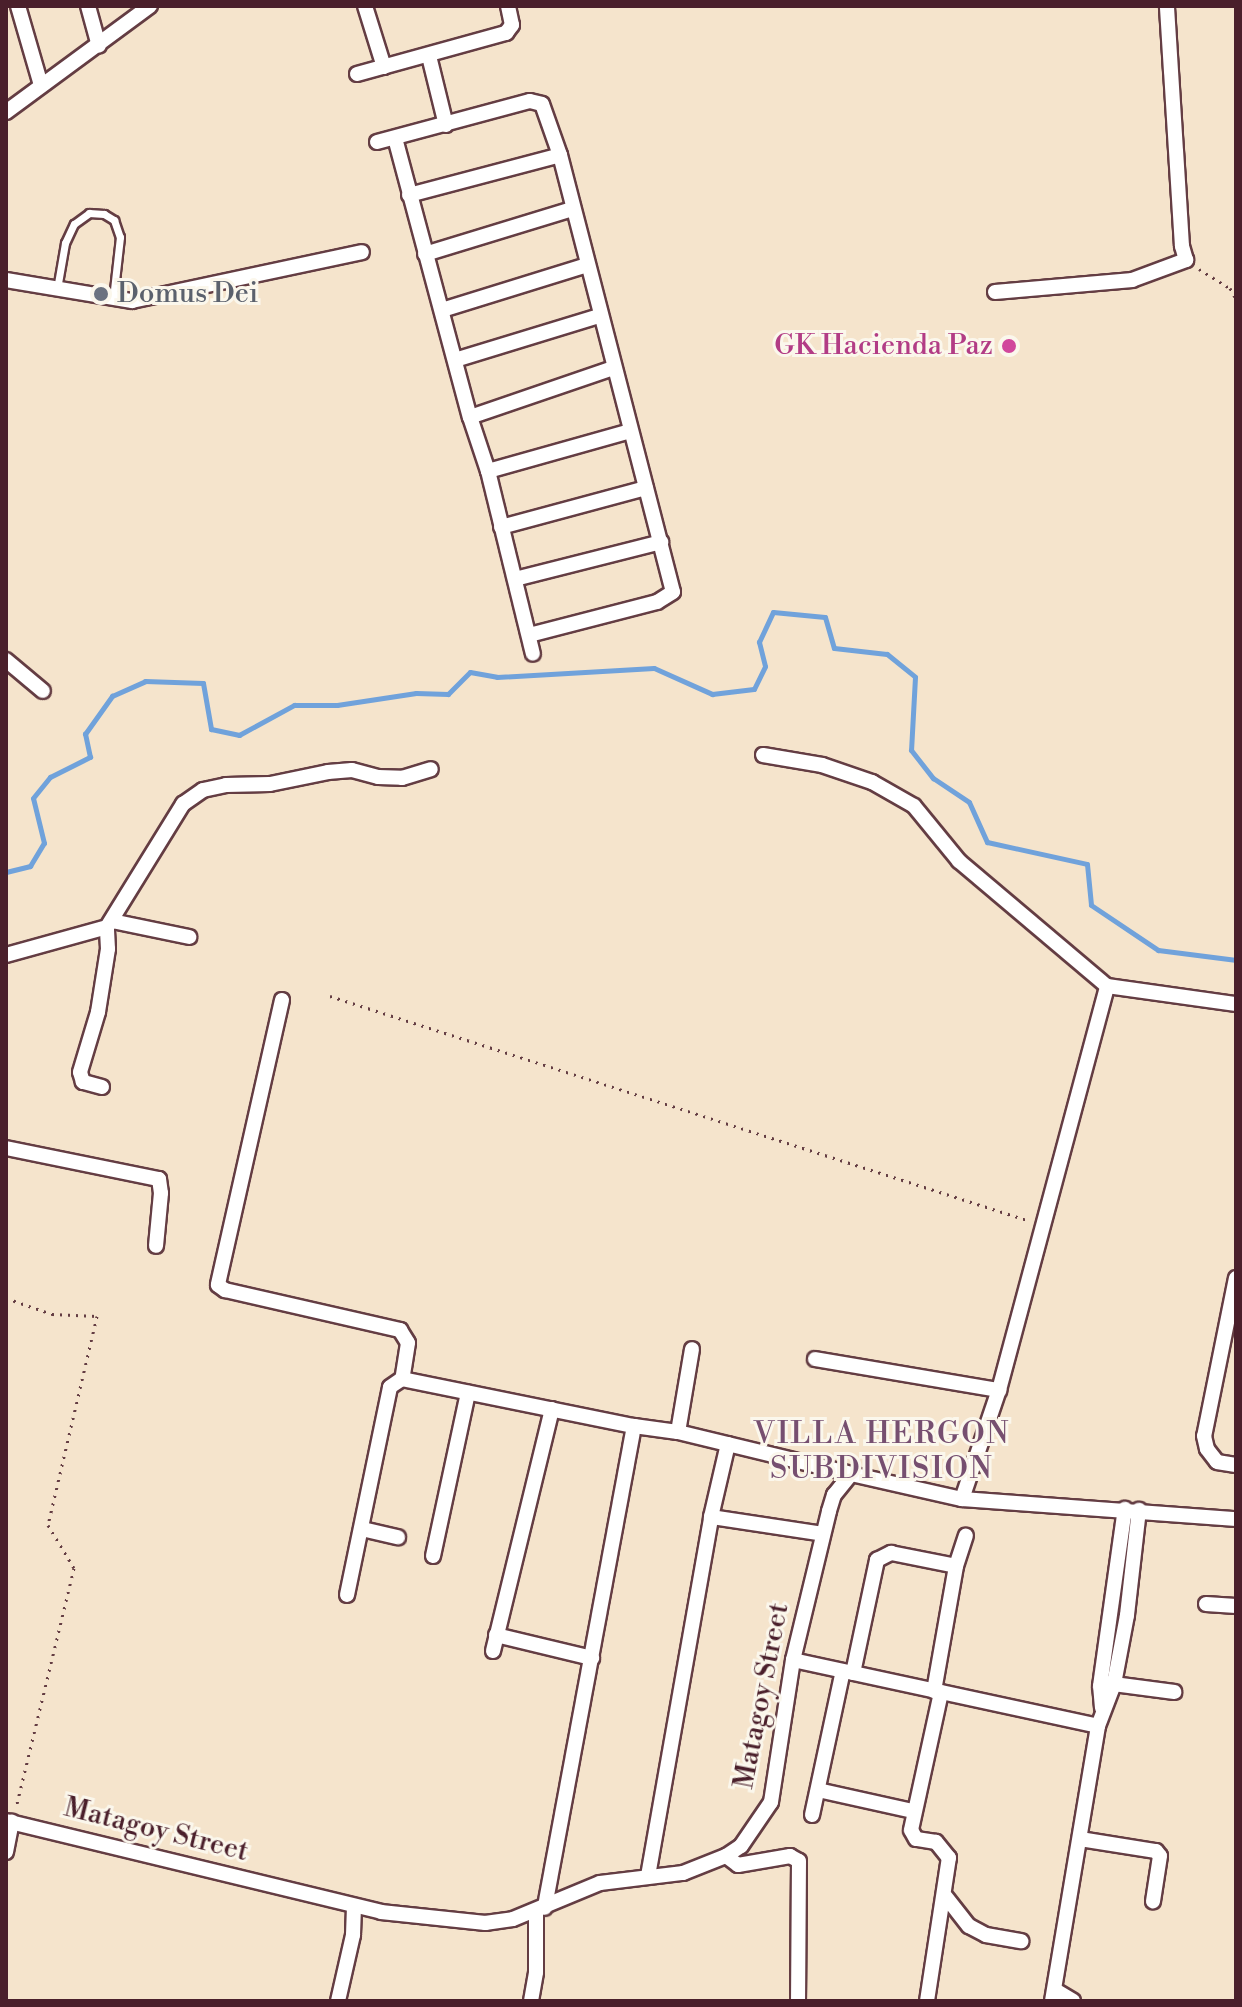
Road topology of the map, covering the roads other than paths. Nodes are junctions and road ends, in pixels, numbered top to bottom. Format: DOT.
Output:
graph roads {
  1 [pos="18,6"];
  2 [pos="88,6"];
  3 [pos="150,6"];
  4 [pos="365,6"];
  5 [pos="508,6"];
  6 [pos="1167,6"];
  7 [pos="99,46"];
  8 [pos="429,56"];
  9 [pos="384,67"];
  10 [pos="357,74"];
  11 [pos="41,85"];
  12 [pos="6,112"];
  13 [pos="446,125"];
  14 [pos="395,138"];
  15 [pos="377,142"];
  16 [pos="560,155"];
  17 [pos="409,195"];
  18 [pos="572,209"];
  19 [pos="362,252"];
  20 [pos="425,254"];
  21 [pos="587,265"];
  22 [pos="6,280"];
  23 [pos="57,289"];
  24 [pos="995,292"];
  25 [pos="113,298"];
  26 [pos="442,310"];
  27 [pos="599,316"];
  28 [pos="455,360"];
  29 [pos="613,368"];
  30 [pos="470,417"];
  31 [pos="630,431"];
  32 [pos="488,471"];
  33 [pos="646,488"];
  34 [pos="501,527"];
  35 [pos="661,542"];
  36 [pos="515,579"];
  37 [pos="529,635"];
  38 [pos="533,654"];
  39 [pos="6,660"];
  40 [pos="43,691"];
  41 [pos="763,755"];
  42 [pos="431,769"];
  43 [pos="110,924"];
  44 [pos="189,937"];
  45 [pos="6,955"];
  46 [pos="1107,986"];
  47 [pos="282,1000"];
  48 [pos="1235,1004"];
  49 [pos="102,1087"];
  50 [pos="6,1148"];
  51 [pos="156,1246"];
  52 [pos="1236,1278"];
  53 [pos="692,1349"];
  54 [pos="815,1359"];
  55 [pos="402,1379"];
  56 [pos="999,1390"];
  57 [pos="468,1393"];
  58 [pos="552,1409"];
  59 [pos="634,1426"];
  60 [pos="678,1432"];
  61 [pos="728,1444"];
  62 [pos="1236,1465"];
  63 [pos="851,1474"];
  64 [pos="962,1499"];
  65 [pos="1132,1510"];
  66 [pos="711,1517"];
  67 [pos="1236,1519"];
  68 [pos="362,1529"];
  69 [pos="823,1534"];
  70 [pos="966,1536"];
  71 [pos="398,1537"];
  72 [pos="433,1556"];
  73 [pos="956,1566"];
  74 [pos="347,1595"];
  75 [pos="1206,1604"];
  76 [pos="1236,1606"];
  77 [pos="496,1635"];
  78 [pos="493,1651"];
  79 [pos="592,1658"];
  80 [pos="793,1660"];
  81 [pos="848,1672"];
  82 [pos="1108,1683"];
  83 [pos="938,1692"];
  84 [pos="1174,1692"];
  85 [pos="1100,1719"];
  86 [pos="818,1790"];
  87 [pos="913,1811"];
  88 [pos="812,1815"];
  89 [pos="9,1822"];
  90 [pos="1080,1839"];
  91 [pos="6,1852"];
  92 [pos="726,1856"];
  93 [pos="648,1876"];
  94 [pos="946,1897"];
  95 [pos="1153,1901"];
  96 [pos="354,1906"];
  97 [pos="541,1910"];
  98 [pos="1021,1941"];
  99 [pos="1054,1996"];
  100 [pos="338,2001"];
  101 [pos="531,2001"];
  102 [pos="798,2001"];
  103 [pos="927,2001"];
  104 [pos="1073,2001"];
  1 -- 11 [label="street"];
  2 -- 7 [label="street"];
  3 -- 7 [label="street"];
  4 -- 9 [label="street"];
  5 -- 8 [label="street"];
  6 -- 24 [label="street"];
  7 -- 11 [label="street"];
  8 -- 9 [label="street"];
  8 -- 13 [label="street"];
  9 -- 10 [label="street"];
  11 -- 12 [label="street"];
  13 -- 14 [label="street"];
  13 -- 16 [label="street"];
  14 -- 15 [label="street"];
  14 -- 17 [label="street"];
  16 -- 17 [label="street"];
  16 -- 18 [label="street"];
  17 -- 20 [label="street"];
  18 -- 20 [label="street"];
  18 -- 21 [label="street"];
  19 -- 25 [label="street"];
  20 -- 26 [label="street"];
  21 -- 26 [label="street"];
  21 -- 27 [label="street"];
  22 -- 23 [label="street"];
  23 -- 25 [label="street"];
  23 -- 25 [label="lane"];
  26 -- 28 [label="street"];
  27 -- 28 [label="street"];
  27 -- 29 [label="street"];
  28 -- 30 [label="street"];
  29 -- 30 [label="street"];
  29 -- 31 [label="street"];
  30 -- 32 [label="street"];
  31 -- 32 [label="street"];
  31 -- 33 [label="street"];
  32 -- 34 [label="street"];
  33 -- 34 [label="street"];
  33 -- 35 [label="street"];
  34 -- 36 [label="street"];
  35 -- 36 [label="street"];
  35 -- 37 [label="street"];
  36 -- 37 [label="street"];
  37 -- 38 [label="street"];
  39 -- 40 [label="street"];
  41 -- 46 [label="street"];
  42 -- 43 [label="street"];
  43 -- 44 [label="street"];
  43 -- 45 [label="street"];
  43 -- 49 [label="street"];
  46 -- 48 [label="street"];
  46 -- 56 [label="street"];
  47 -- 55 [label="street"];
  50 -- 51 [label="street"];
  52 -- 62 [label="street"];
  53 -- 60 [label="street"];
  54 -- 56 [label="street"];
  55 -- 57 [label="street"];
  55 -- 68 [label="street"];
  56 -- 64 [label="street"];
  57 -- 58 [label="street"];
  57 -- 72 [label="street"];
  58 -- 59 [label="street"];
  58 -- 77 [label="street"];
  59 -- 60 [label="street"];
  59 -- 79 [label="street"];
  60 -- 61 [label="street"];
  61 -- 63 [label="street"];
  61 -- 66 [label="street"];
  63 -- 64 [label="street"];
  63 -- 69 [label="street, Matagoy Street"];
  64 -- 65 [label="street"];
  65 -- 67 [label="street"];
  65 -- 82 [label="street"];
  66 -- 69 [label="street"];
  66 -- 93 [label="street"];
  68 -- 71 [label="street"];
  68 -- 74 [label="street"];
  69 -- 80 [label="street, Matagoy Street"];
  70 -- 73 [label="street"];
  73 -- 81 [label="street"];
  73 -- 83 [label="street"];
  75 -- 76 [label="street"];
  77 -- 78 [label="street"];
  77 -- 79 [label="street"];
  79 -- 97 [label="street"];
  80 -- 81 [label="street"];
  80 -- 92 [label="street, Matagoy Street"];
  81 -- 83 [label="street"];
  81 -- 86 [label="street"];
  82 -- 84 [label="street"];
  82 -- 85 [label="street"];
  83 -- 85 [label="street"];
  83 -- 87 [label="street"];
  85 -- 90 [label="street"];
  86 -- 87 [label="street"];
  86 -- 88 [label="street"];
  87 -- 94 [label="street"];
  89 -- 91 [label="street"];
  89 -- 96 [label="street, Matagoy Street"];
  90 -- 95 [label="street"];
  90 -- 99 [label="street"];
  92 -- 93 [label="street, Matagoy Street"];
  92 -- 102 [label="street"];
  93 -- 97 [label="street, Matagoy Street"];
  94 -- 98 [label="street"];
  94 -- 103 [label="street"];
  96 -- 97 [label="street, Matagoy Street"];
  96 -- 100 [label="street"];
  97 -- 101 [label="street"];
  99 -- 104 [label="street"];
}
